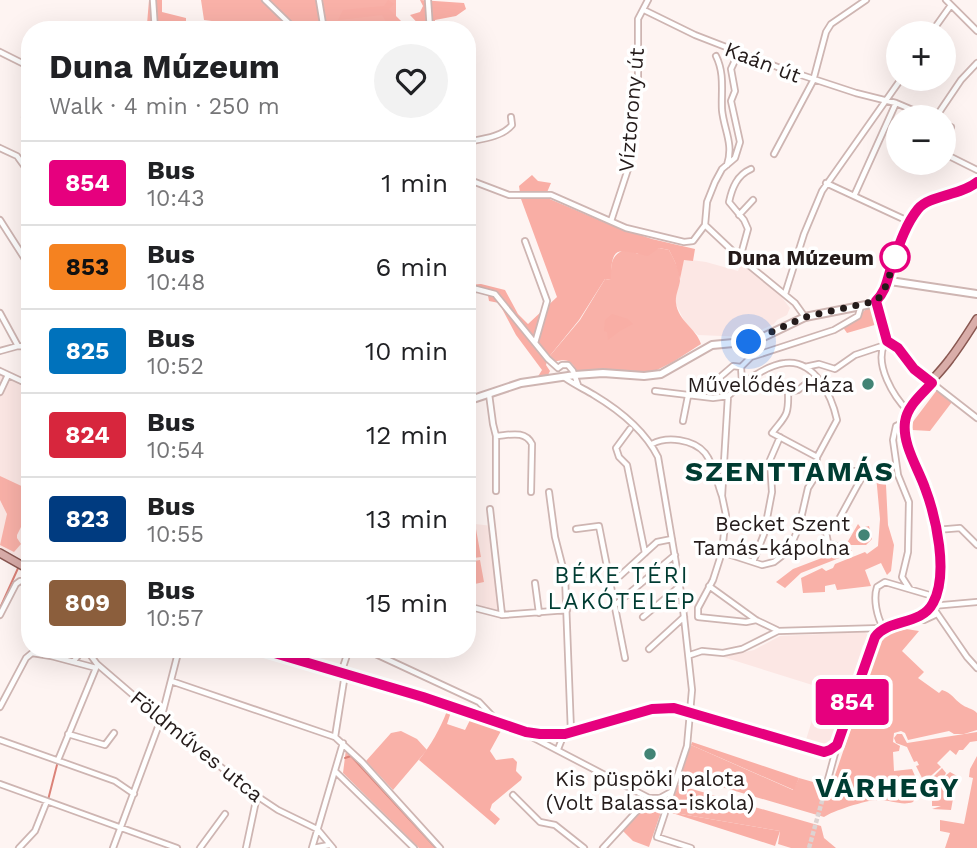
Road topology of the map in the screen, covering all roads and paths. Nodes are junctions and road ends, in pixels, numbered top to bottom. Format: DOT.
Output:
graph roads {
  1 [pos="153,0"];
  2 [pos="265,0"];
  3 [pos="319,0"];
  4 [pos="428,0"];
  5 [pos="648,0"];
  6 [pos="866,0"];
  7 [pos="949,2"];
  8 [pos="644,10"];
  9 [pos="154,21"];
  10 [pos="287,21"];
  11 [pos="322,21"];
  12 [pos="429,21"];
  13 [pos="938,21"];
  14 [pos="977,31"];
  15 [pos="0,52"];
  16 [pos="739,52"];
  17 [pos="716,56"];
  18 [pos="21,62"];
  19 [pos="977,63"];
  20 [pos="813,80"];
  21 [pos="893,91"];
  22 [pos="872,97"];
  23 [pos="887,100"];
  24 [pos="896,103"];
  25 [pos="901,105"];
  26 [pos="944,105"];
  27 [pos="879,111"];
  28 [pos="511,117"];
  29 [pos="476,140"];
  30 [pos="0,148"];
  31 [pos="774,154"];
  32 [pos="956,160"];
  33 [pos="21,162"];
  34 [pos="727,165"];
  35 [pos="751,169"];
  36 [pos="977,170"];
  37 [pos="476,182"];
  38 [pos="977,182"];
  39 [pos="826,183"];
  40 [pos="855,196"];
  41 [pos="753,200"];
  42 [pos="739,215"];
  43 [pos="0,220"];
  44 [pos="611,221"];
  45 [pos="910,222"];
  46 [pos="705,225"];
  47 [pos="525,241"];
  48 [pos="21,253"];
  49 [pos="740,258"];
  50 [pos="889,282"];
  51 [pos="476,289"];
  52 [pos="785,294"];
  53 [pos="977,294"];
  54 [pos="876,301"];
  55 [pos="861,306"];
  56 [pos="0,313"];
  57 [pos="805,317"];
  58 [pos="977,319"];
  59 [pos="749,342"];
  60 [pos="534,343"];
  61 [pos="885,343"];
  62 [pos="18,346"];
  63 [pos="21,346"];
  64 [pos="0,351"];
  65 [pos="751,356"];
  66 [pos="741,367"];
  67 [pos="804,367"];
  68 [pos="558,368"];
  69 [pos="0,371"];
  70 [pos="8,375"];
  71 [pos="575,375"];
  72 [pos="815,377"];
  73 [pos="561,378"];
  74 [pos="21,380"];
  75 [pos="742,382"];
  76 [pos="932,383"];
  77 [pos="580,389"];
  78 [pos="655,391"];
  79 [pos="0,392"];
  80 [pos="489,394"];
  81 [pos="688,396"];
  82 [pos="698,396"];
  83 [pos="727,396"];
  84 [pos="476,398"];
  85 [pos="908,412"];
  86 [pos="977,418"];
  87 [pos="683,421"];
  88 [pos="905,422"];
  89 [pos="630,429"];
  90 [pos="496,436"];
  91 [pos="780,437"];
  92 [pos="652,444"];
  93 [pos="817,457"];
  94 [pos="815,477"];
  95 [pos="496,491"];
  96 [pos="531,492"];
  97 [pos="549,492"];
  98 [pos="722,496"];
  99 [pos="490,509"];
  100 [pos="802,521"];
  101 [pos="576,529"];
  102 [pos="936,530"];
  103 [pos="826,532"];
  104 [pos="672,539"];
  105 [pos="977,545"];
  106 [pos="842,548"];
  107 [pos="722,552"];
  108 [pos="645,553"];
  109 [pos="4,555"];
  110 [pos="675,555"];
  111 [pos="752,562"];
  112 [pos="21,565"];
  113 [pos="21,582"];
  114 [pos="536,583"];
  115 [pos="610,585"];
  116 [pos="680,586"];
  117 [pos="709,586"];
  118 [pos="909,588"];
  119 [pos="936,597"];
  120 [pos="977,602"];
  121 [pos="614,605"];
  122 [pos="932,606"];
  123 [pos="476,608"];
  124 [pos="567,610"];
  125 [pos="538,612"];
  126 [pos="937,614"];
  127 [pos="0,615"];
  128 [pos="502,615"];
  129 [pos="643,617"];
  130 [pos="684,618"];
  131 [pos="916,618"];
  132 [pos="756,620"];
  133 [pos="884,628"];
  134 [pos="778,631"];
  135 [pos="649,649"];
  136 [pos="690,655"];
  137 [pos="26,658"];
  138 [pos="60,658"];
  139 [pos="77,658"];
  140 [pos="91,658"];
  141 [pos="177,658"];
  142 [pos="291,658"];
  143 [pos="347,658"];
  144 [pos="384,658"];
  145 [pos="625,658"];
  146 [pos="74,661"];
  147 [pos="96,666"];
  148 [pos="977,668"];
  149 [pos="343,674"];
  150 [pos="171,681"];
  151 [pos="0,707"];
  152 [pos="687,710"];
  153 [pos="161,719"];
  154 [pos="498,723"];
  155 [pos="114,733"];
  156 [pos="568,733"];
  157 [pos="68,734"];
  158 [pos="530,736"];
  159 [pos="335,737"];
  160 [pos="0,740"];
  161 [pos="343,743"];
  162 [pos="837,745"];
  163 [pos="558,749"];
  164 [pos="58,760"];
  165 [pos="336,772"];
  166 [pos="827,783"];
  167 [pos="0,784"];
  168 [pos="672,791"];
  169 [pos="134,794"];
  170 [pos="513,795"];
  171 [pos="257,796"];
  172 [pos="649,797"];
  173 [pos="660,798"];
  174 [pos="47,801"];
  175 [pos="667,806"];
  176 [pos="225,814"];
  177 [pos="122,827"];
  178 [pos="317,829"];
  179 [pos="331,847"];
  180 [pos="19,848"];
  181 [pos="113,848"];
  182 [pos="177,848"];
  183 [pos="200,848"];
  184 [pos="246,848"];
  185 [pos="312,848"];
  186 [pos="414,848"];
  187 [pos="440,848"];
  188 [pos="584,848"];
  189 [pos="603,848"];
  190 [pos="691,848"];
  1 -- 9 [label="street"];
  2 -- 10 [label="street"];
  3 -- 11 [label="street"];
  4 -- 12 [label="street"];
  5 -- 8 [label="street, Víztorony út"];
  6 -- 20 [label="street"];
  7 -- 13 [label="street"];
  7 -- 14 [label="street"];
  8 -- 16 [label="street, Kaán út"];
  8 -- 44 [label="street, Víztorony út"];
  15 -- 18 [label="street"];
  16 -- 20 [label="street, Kaán út"];
  16 -- 34 [label="street"];
  17 -- 34 [label="street"];
  19 -- 26 [label="street"];
  20 -- 22 [label="street, Kaán út"];
  20 -- 31 [label="street"];
  21 -- 23 [label="street"];
  22 -- 23 [label="street, Kaán út"];
  22 -- 27 [label="street"];
  23 -- 24 [label="street, Kaán út"];
  23 -- 27 [label="street"];
  24 -- 25 [label="street, Kaán út"];
  24 -- 40 [label="street"];
  27 -- 39 [label="street"];
  28 -- 29 [label="street"];
  30 -- 33 [label="street"];
  32 -- 36 [label="street"];
  34 -- 46 [label="street"];
  35 -- 42 [label="street"];
  37 -- 44 [label="street"];
  38 -- 45 [label="street"];
  39 -- 40 [label="street"];
  39 -- 52 [label="street"];
  40 -- 45 [label="street"];
  41 -- 42 [label="street"];
  42 -- 49 [label="street"];
  43 -- 48 [label="street"];
  44 -- 46 [label="street"];
  45 -- 50 [label="street"];
  46 -- 49 [label="street"];
  47 -- 60 [label="street"];
  49 -- 52 [label="street"];
  50 -- 53 [label="main road"];
  50 -- 54 [label="main road"];
  51 -- 60 [label="street"];
  52 -- 57 [label="street"];
  54 -- 55 [label="main road"];
  54 -- 61 [label="street"];
  55 -- 57 [label="main road"];
  55 -- 65 [label="street"];
  56 -- 62 [label="street"];
  57 -- 59 [label="main road"];
  58 -- 76 [label="main road"];
  59 -- 65 [label="street"];
  59 -- 71 [label="main road"];
  60 -- 68 [label="street"];
  61 -- 67 [label="street"];
  61 -- 76 [label="street"];
  61 -- 85 [label="street"];
  62 -- 63 [label="street"];
  62 -- 64 [label="street"];
  65 -- 66 [label="street"];
  66 -- 75 [label="street"];
  66 -- 82 [label="street"];
  67 -- 72 [label="street"];
  67 -- 75 [label="street"];
  68 -- 71 [label="street"];
  68 -- 73 [label="street"];
  69 -- 70 [label="street"];
  70 -- 74 [label="street"];
  70 -- 79 [label="street"];
  71 -- 73 [label="main road"];
  71 -- 77 [label="street"];
  72 -- 91 [label="street"];
  72 -- 93 [label="street"];
  73 -- 77 [label="street"];
  73 -- 80 [label="main road"];
  75 -- 83 [label="street"];
  76 -- 85 [label="main road"];
  76 -- 86 [label="street"];
  77 -- 92 [label="street"];
  78 -- 81 [label="street"];
  80 -- 84 [label="main road"];
  80 -- 90 [label="street"];
  81 -- 82 [label="street"];
  81 -- 87 [label="street"];
  82 -- 83 [label="street"];
  83 -- 98 [label="street"];
  85 -- 88 [label="main road"];
  88 -- 102 [label="main road"];
  88 -- 118 [label="street"];
  89 -- 108 [label="street"];
  90 -- 95 [label="street"];
  90 -- 96 [label="street"];
  91 -- 93 [label="street"];
  91 -- 111 [label="street"];
  92 -- 98 [label="street"];
  92 -- 104 [label="street"];
  93 -- 94 [label="street"];
  94 -- 100 [label="street"];
  94 -- 103 [label="street"];
  97 -- 124 [label="street"];
  98 -- 107 [label="street"];
  99 -- 128 [label="street"];
  100 -- 103 [label="street"];
  100 -- 111 [label="street"];
  101 -- 115 [label="street"];
  102 -- 105 [label="street"];
  102 -- 119 [label="main road"];
  103 -- 106 [label="street"];
  104 -- 108 [label="street"];
  104 -- 110 [label="street"];
  107 -- 111 [label="street"];
  107 -- 117 [label="street"];
  108 -- 115 [label="street"];
  109 -- 112 [label="main road"];
  110 -- 116 [label="street"];
  110 -- 121 [label="street"];
  113 -- 127 [label="street"];
  114 -- 125 [label="street"];
  115 -- 121 [label="street"];
  116 -- 129 [label="street"];
  116 -- 130 [label="street"];
  117 -- 132 [label="street"];
  117 -- 132 [label="street"];
  118 -- 119 [label="street"];
  118 -- 133 [label="street"];
  119 -- 122 [label="main road"];
  120 -- 122 [label="street"];
  121 -- 145 [label="street"];
  122 -- 126 [label="street"];
  122 -- 131 [label="main road"];
  123 -- 128 [label="street"];
  124 -- 125 [label="street"];
  124 -- 156 [label="street"];
  125 -- 128 [label="street"];
  126 -- 131 [label="street"];
  126 -- 148 [label="street"];
  130 -- 135 [label="street"];
  130 -- 136 [label="street"];
  131 -- 133 [label="main road"];
  132 -- 134 [label="street"];
  133 -- 134 [label="street"];
  133 -- 162 [label="main road"];
  134 -- 136 [label="street"];
  136 -- 152 [label="street"];
  137 -- 151 [label="street, Földműves utca"];
  138 -- 146 [label="street, Földműves utca"];
  139 -- 146 [label="street"];
  140 -- 147 [label="street, Földműves utca"];
  141 -- 150 [label="street"];
  142 -- 149 [label="main road"];
  143 -- 149 [label="street"];
  144 -- 154 [label="street"];
  146 -- 147 [label="street, Földműves utca"];
  147 -- 153 [label="street, Földműves utca"];
  147 -- 157 [label="street"];
  149 -- 154 [label="main road"];
  149 -- 159 [label="street"];
  150 -- 153 [label="street"];
  150 -- 159 [label="street"];
  152 -- 156 [label="main road"];
  152 -- 162 [label="main road"];
  152 -- 168 [label="street"];
  153 -- 169 [label="street"];
  153 -- 171 [label="street, Földműves utca"];
  154 -- 156 [label="main road"];
  155 -- 157 [label="street"];
  156 -- 163 [label="street"];
  157 -- 164 [label="street"];
  158 -- 163 [label="street"];
  159 -- 161 [label="street"];
  160 -- 164 [label="street"];
  161 -- 165 [label="street"];
  161 -- 187 [label="street"];
  162 -- 166 [label="street"];
  163 -- 172 [label="street"];
  164 -- 169 [label="street"];
  165 -- 178 [label="street"];
  165 -- 186 [label="street"];
  167 -- 174 [label="street"];
  168 -- 173 [label="street"];
  168 -- 175 [label="street"];
  169 -- 177 [label="street"];
  170 -- 188 [label="street"];
  171 -- 178 [label="street, Földműves utca"];
  171 -- 184 [label="street"];
  172 -- 173 [label="street"];
  172 -- 189 [label="street"];
  173 -- 175 [label="street"];
  174 -- 177 [label="street"];
  174 -- 180 [label="street"];
  175 -- 190 [label="street"];
  176 -- 183 [label="street"];
  177 -- 181 [label="street"];
  177 -- 182 [label="street"];
  178 -- 179 [label="street"];
  178 -- 185 [label="street"];
  179 -- 185 [label="street"];
}
